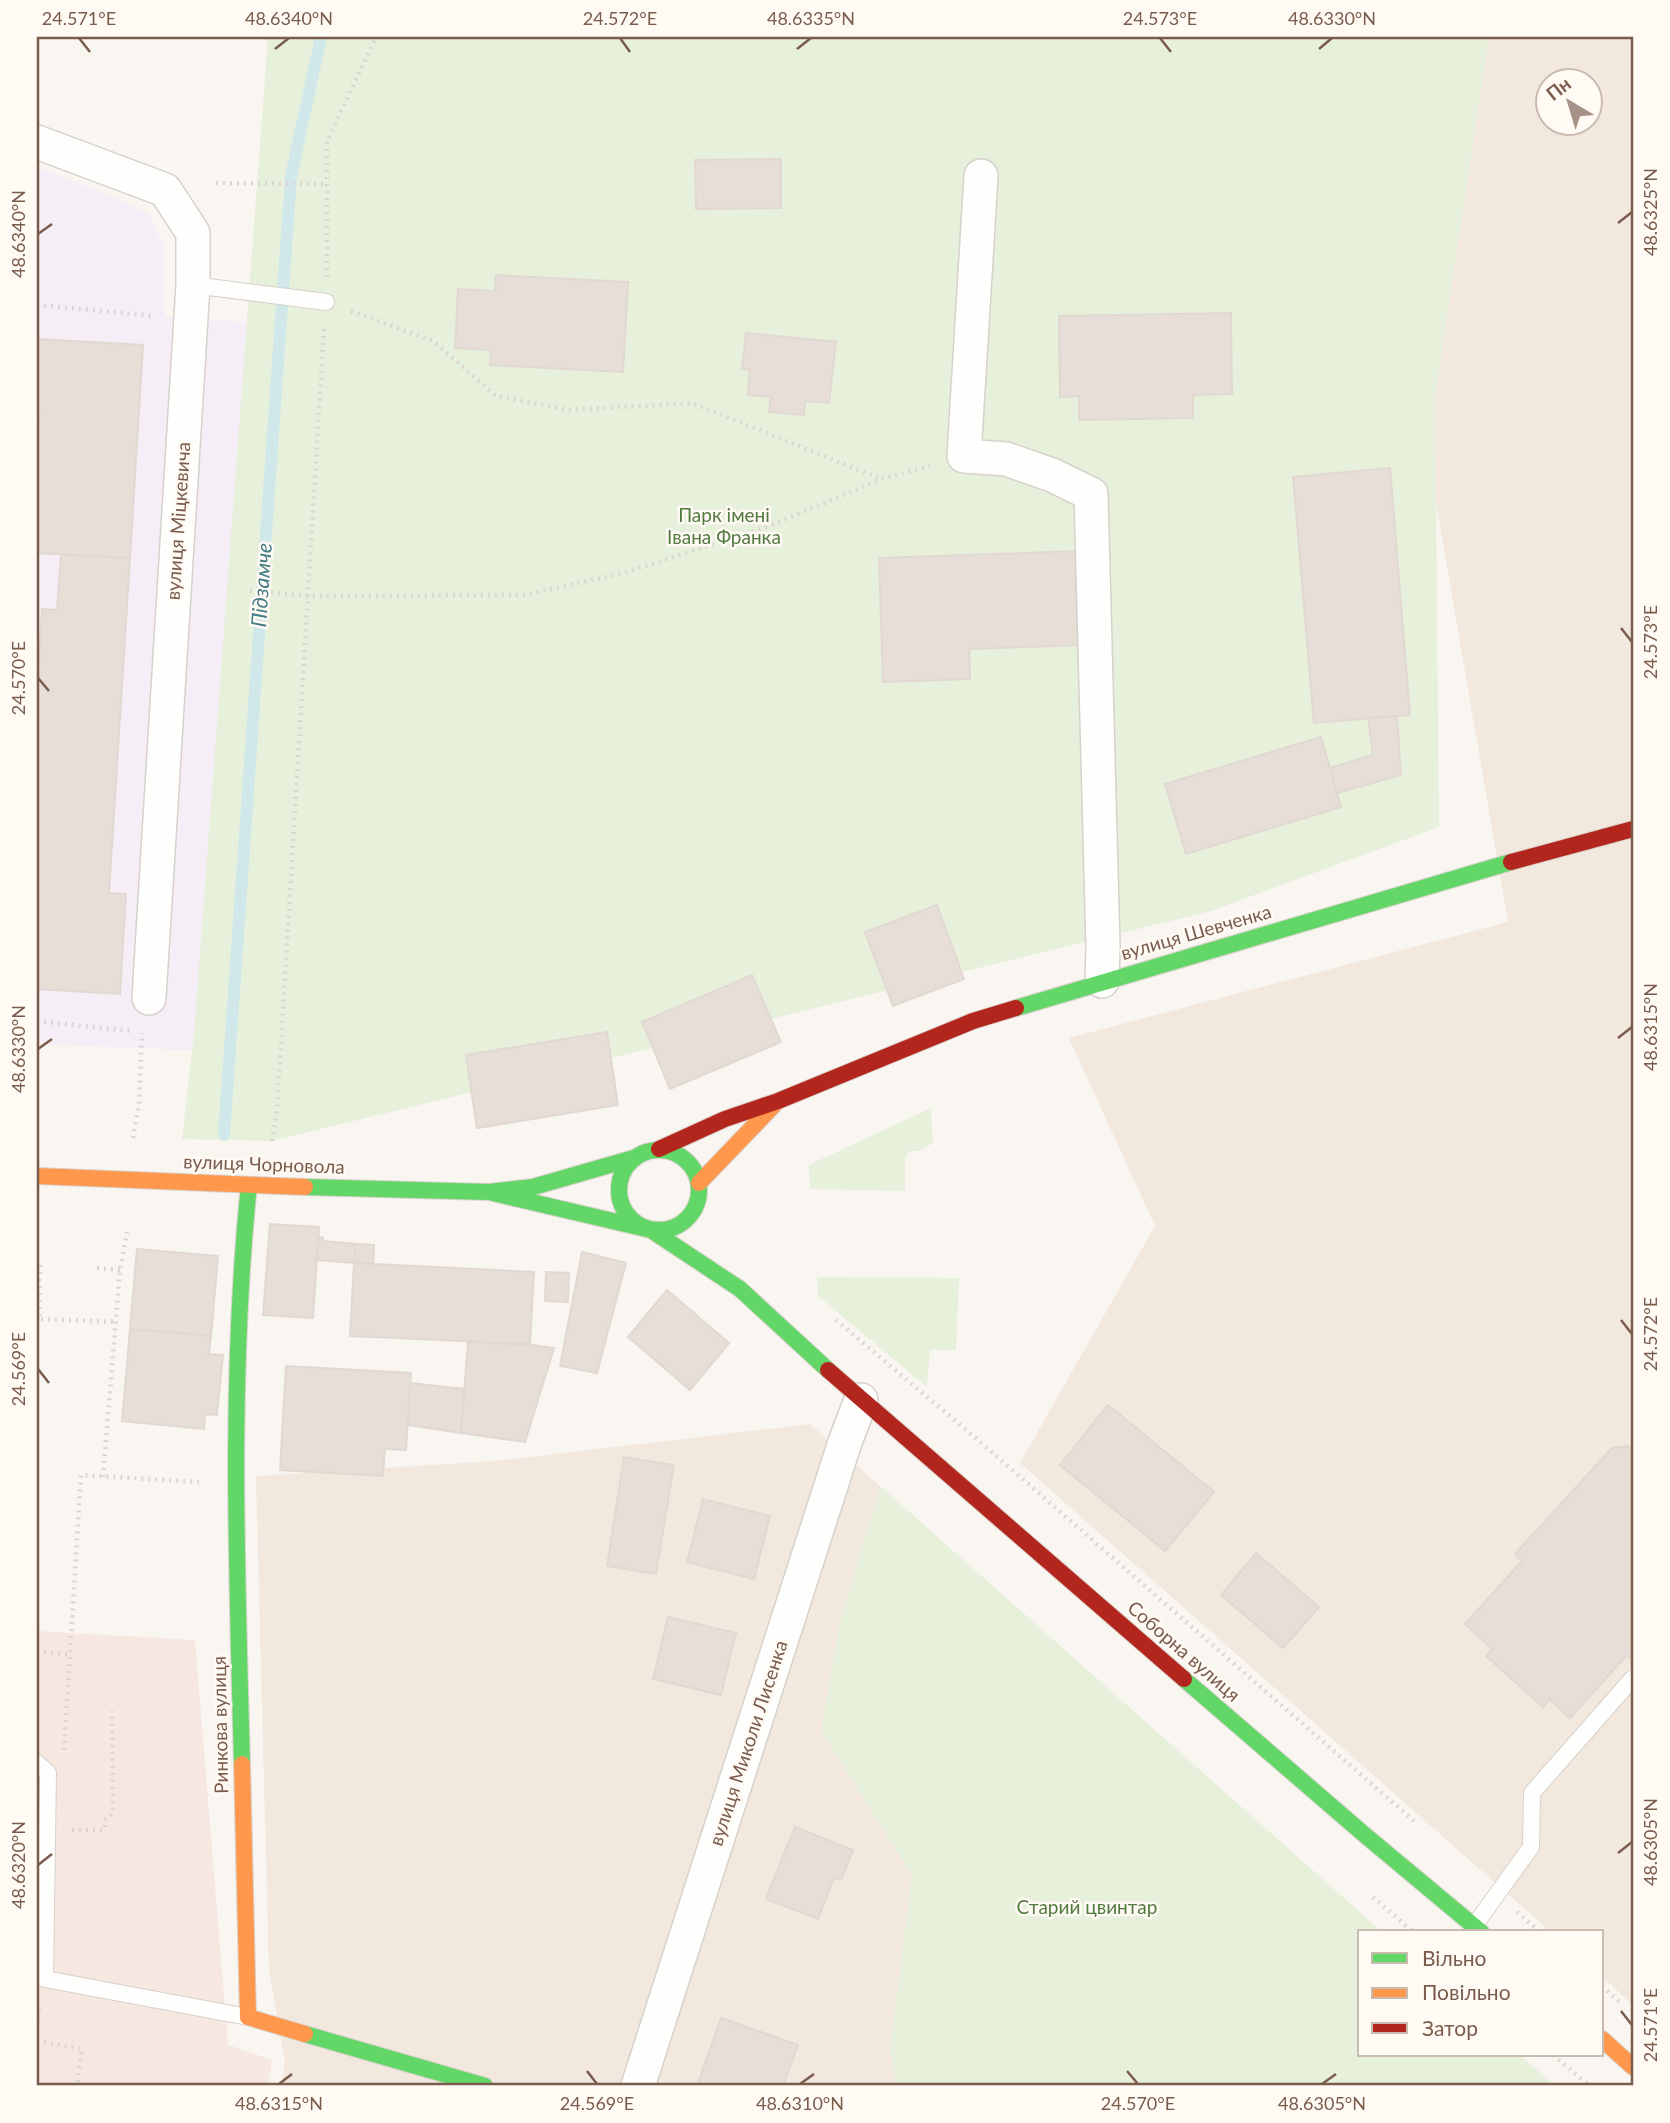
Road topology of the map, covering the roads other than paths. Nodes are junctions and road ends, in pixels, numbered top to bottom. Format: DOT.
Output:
graph roads {
  1 [pos="37,142"];
  2 [pos="981,176"];
  3 [pos="193,285"];
  4 [pos="326,302"];
  5 [pos="1633,829"];
  6 [pos="1101,981"];
  7 [pos="149,998"];
  8 [pos="778,1101"];
  9 [pos="659,1149"];
  10 [pos="634,1158"];
  11 [pos="37,1176"];
  12 [pos="699,1184"];
  13 [pos="249,1185"];
  14 [pos="489,1192"];
  15 [pos="695,1209"];
  16 [pos="652,1230"];
  17 [pos="706,1230"];
  18 [pos="717,1251"];
  19 [pos="740,1289"];
  20 [pos="861,1400"];
  21 [pos="1633,1678"];
  22 [pos="42,1768"];
  23 [pos="1478,1929"];
  24 [pos="248,2017"];
  25 [pos="1604,2041"];
  26 [pos="1633,2067"];
  27 [pos="485,2086"];
  28 [pos="638,2086"];
  1 -- 3 [label="street, вулиця Міцкевича"];
  2 -- 6 [label="street"];
  3 -- 4 [label="lane"];
  3 -- 7 [label="street, вулиця Міцкевича"];
  5 -- 6 [label="main road, вулиця Шевченка"];
  6 -- 8 [label="main road, вулиця Шевченка"];
  8 -- 9 [label="main road, вулиця Шевченка"];
  8 -- 12 [label="main road, вулиця Шевченка"];
  9 -- 10 [label="main road"];
  9 -- 12 [label="main road"];
  10 -- 14 [label="main road, вулиця Чорновола"];
  10 -- 16 [label="main road"];
  11 -- 13 [label="main road, вулиця Чорновола"];
  12 -- 15 [label="main road"];
  13 -- 14 [label="main road, вулиця Чорновола"];
  13 -- 24 [label="main road, Ринкова вулиця"];
  14 -- 16 [label="main road, вулиця Чорновола"];
  15 -- 16 [label="main road"];
  15 -- 17 [label="main road"];
  16 -- 19 [label="main road, вулиця Чорновола"];
  18 -- 19 [label="main road, вулиця Чорновола"];
  19 -- 20 [label="main road, вулиця Чорновола"];
  20 -- 23 [label="main road, Соборна вулиця"];
  20 -- 28 [label="street, вулиця Миколи Лисенка"];
  21 -- 23 [label="lane"];
  22 -- 24 [label="lane"];
  24 -- 27 [label="main road"];
  25 -- 26 [label="main road"];
}
